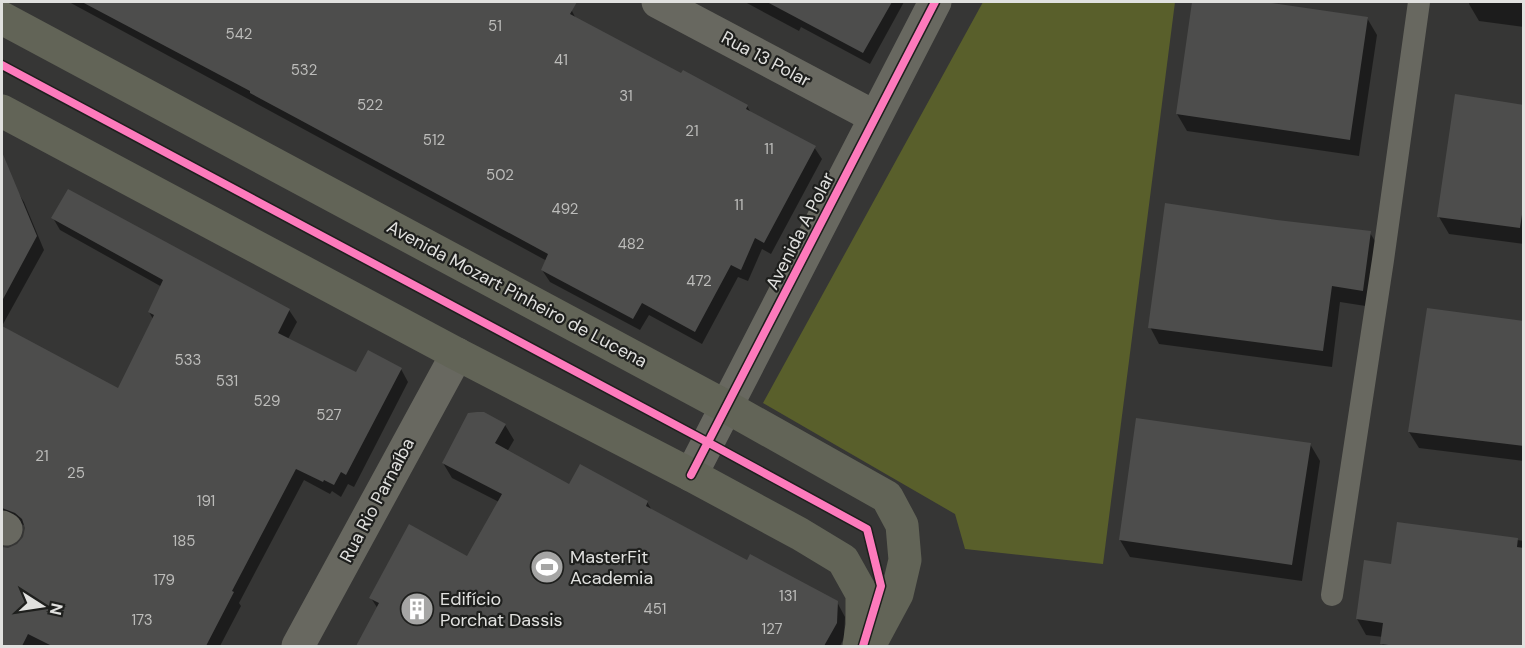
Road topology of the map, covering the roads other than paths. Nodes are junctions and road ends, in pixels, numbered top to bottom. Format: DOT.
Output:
graph roads {
  1 [pos="658,2"];
  2 [pos="935,2"];
  3 [pos="1419,2"];
  4 [pos="2,18"];
  5 [pos="875,117"];
  6 [pos="4,118"];
  7 [pos="457,354"];
  8 [pos="728,407"];
  9 [pos="691,475"];
  10 [pos="1332,595"];
  11 [pos="298,646"];
  12 [pos="859,646"];
  13 [pos="869,646"];
  1 -- 5 [label="street, Rua 13 Polar"];
  2 -- 5 [label="street, Avenida A Polar"];
  3 -- 10 [label="lane"];
  4 -- 8 [label="main road, Avenida Mozart Pinheiro de Lucena"];
  5 -- 8 [label="street, Avenida A Polar"];
  6 -- 7 [label="main road"];
  7 -- 9 [label="main road"];
  7 -- 11 [label="street, Rua Rio Parnaíba"];
  8 -- 9 [label="street, Avenida A Polar"];
  8 -- 13 [label="main road, Avenida Mozart Pinheiro de Lucena"];
  9 -- 12 [label="main road"];
}
